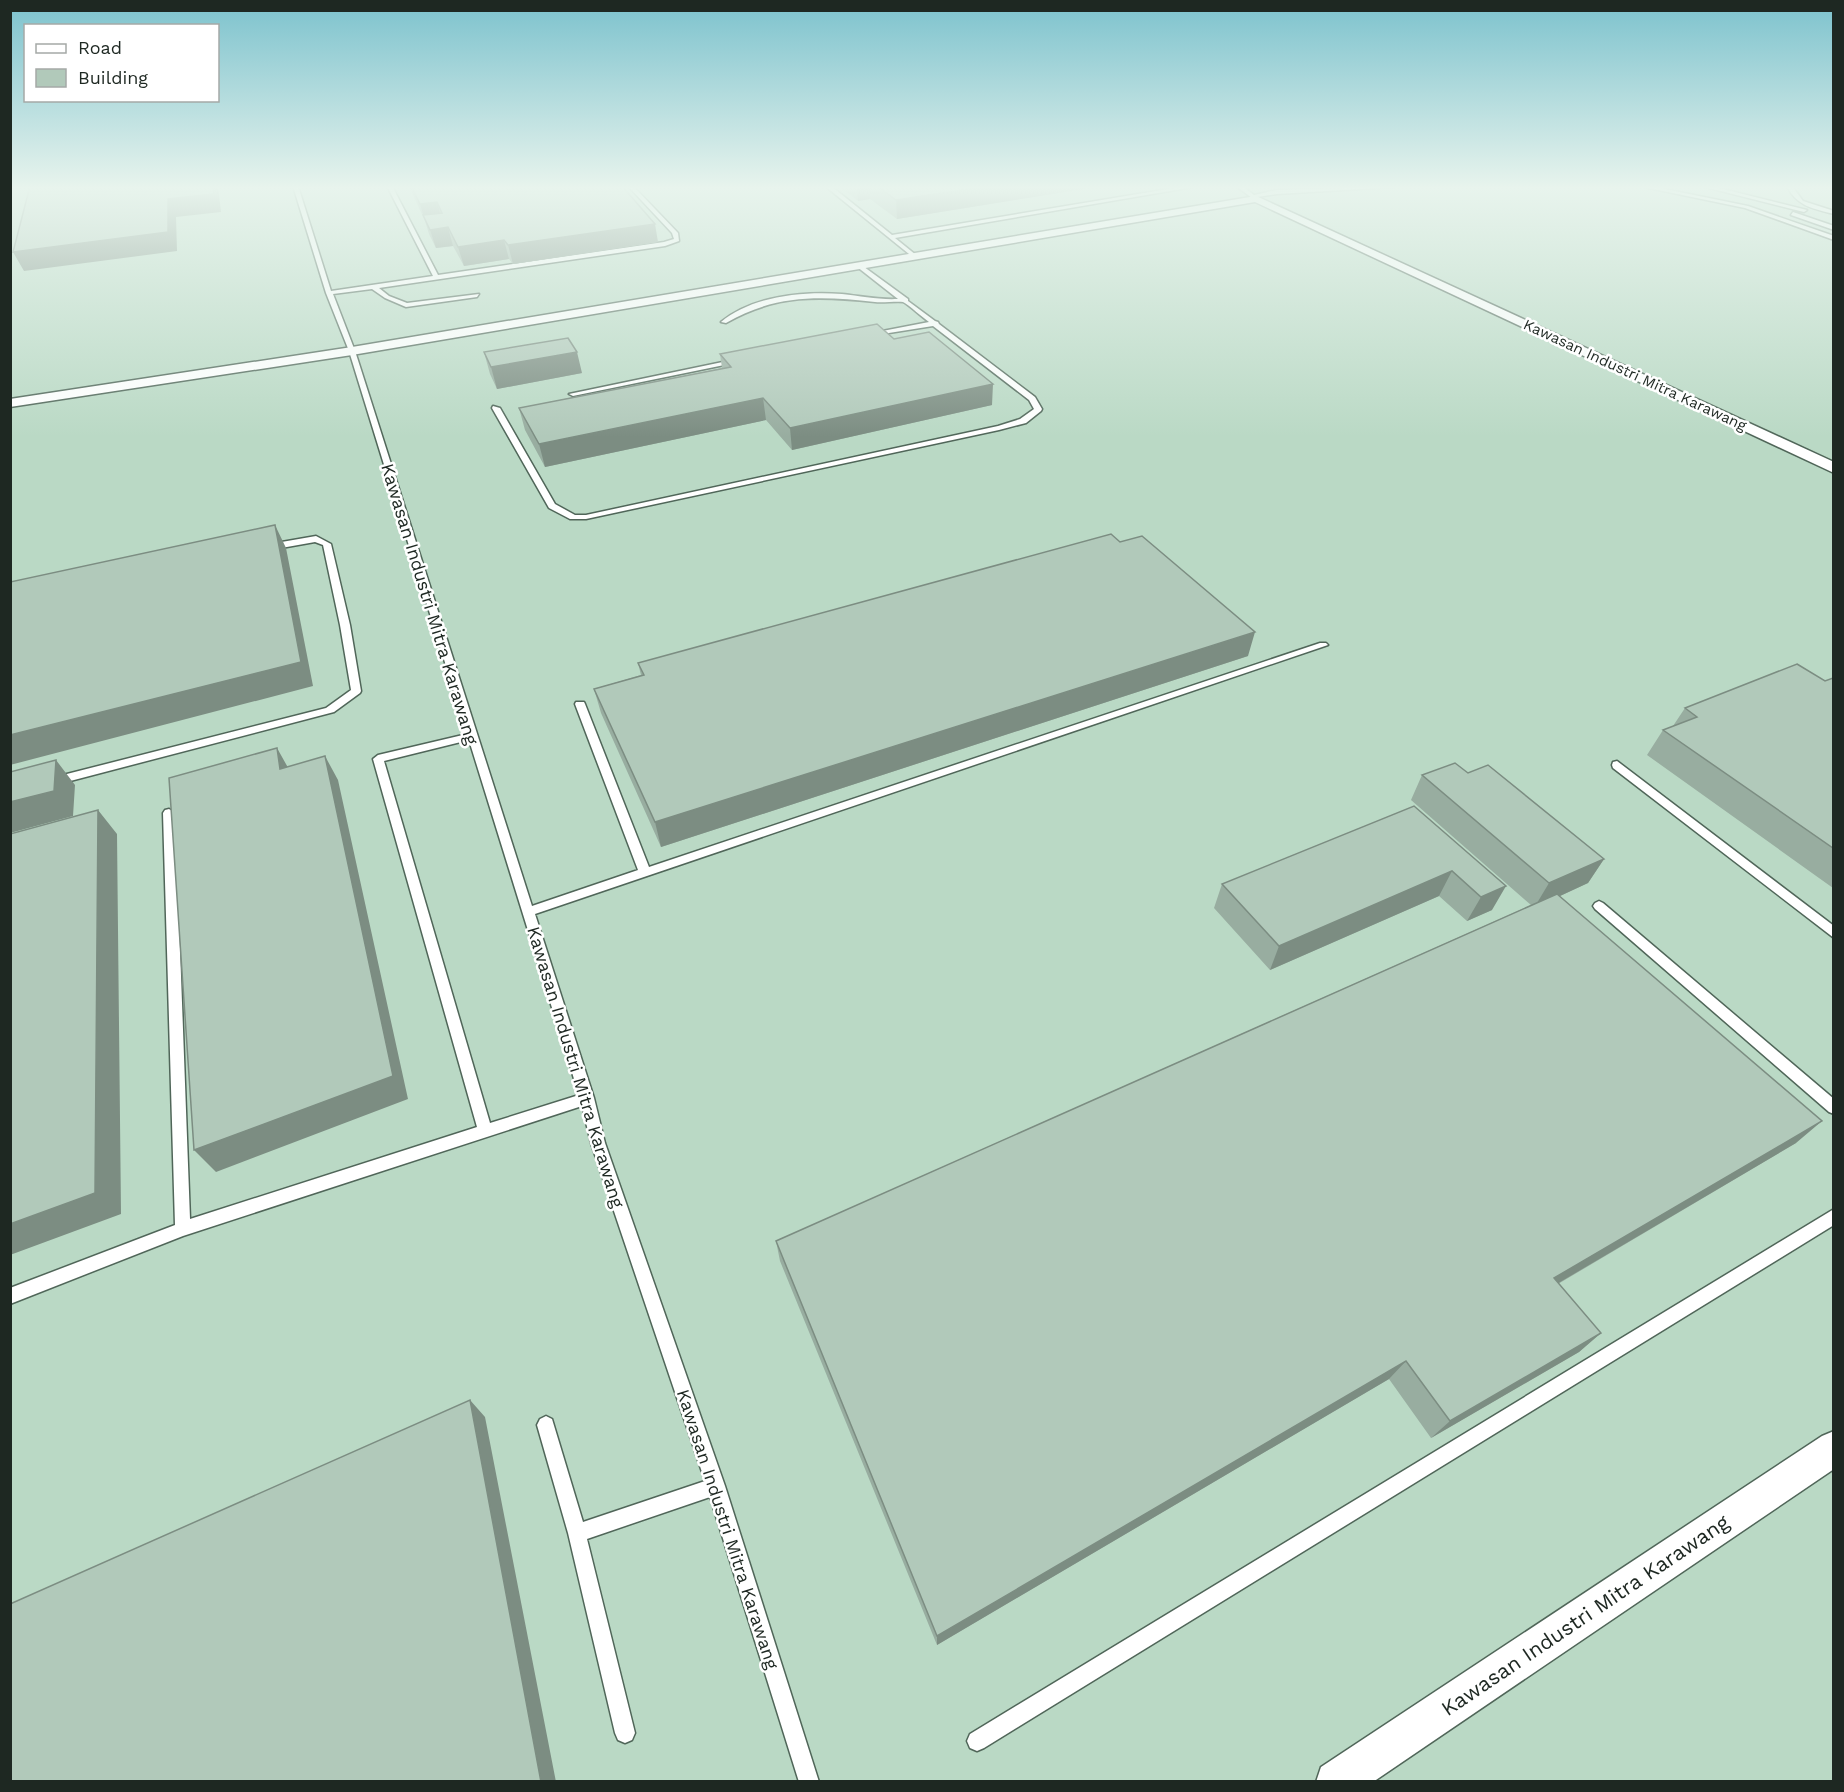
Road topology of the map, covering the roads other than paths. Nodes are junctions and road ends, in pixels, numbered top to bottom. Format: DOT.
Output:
graph roads {
  1 [pos="322,270"];
  2 [pos="432,270"];
  3 [pos="487,270"];
  4 [pos="831,270"];
  5 [pos="864,270"];
  6 [pos="1408,270"];
  7 [pos="436,277"];
  8 [pos="374,287"];
  9 [pos="329,293"];
  10 [pos="477,295"];
  11 [pos="906,300"];
  12 [pos="724,322"];
  13 [pos="936,323"];
  14 [pos="865,336"];
  15 [pos="352,351"];
  16 [pos="748,359"];
  17 [pos="573,394"];
  18 [pos="10,403"];
  19 [pos="496,408"];
  20 [pos="1833,468"];
  21 [pos="261,549"];
  22 [pos="1323,645"];
  23 [pos="580,704"];
  24 [pos="471,736"];
  25 [pos="1617,765"];
  26 [pos="45,784"];
  27 [pos="169,813"];
  28 [pos="645,872"];
  29 [pos="1599,906"];
  30 [pos="527,912"];
  31 [pos="1833,933"];
  32 [pos="587,1098"];
  33 [pos="1833,1108"];
  34 [pos="485,1129"];
  35 [pos="1833,1216"];
  36 [pos="183,1229"];
  37 [pos="10,1296"];
  38 [pos="546,1425"];
  39 [pos="1833,1448"];
  40 [pos="716,1486"];
  41 [pos="577,1533"];
  42 [pos="625,1732"];
  43 [pos="977,1741"];
  44 [pos="809,1782"];
  45 [pos="1335,1782"];
  1 -- 9 [label="lane, Kawasan Industri Mitra Karawang"];
  2 -- 7 [label="lane"];
  3 -- 7 [label="lane"];
  4 -- 15 [label="street"];
  5 -- 11 [label="lane"];
  6 -- 20 [label="street, Kawasan Industri Mitra Karawang"];
  7 -- 8 [label="lane"];
  8 -- 9 [label="lane"];
  8 -- 10 [label="lane"];
  9 -- 15 [label="lane, Kawasan Industri Mitra Karawang"];
  11 -- 12 [label="lane"];
  11 -- 13 [label="lane"];
  13 -- 14 [label="lane"];
  13 -- 19 [label="lane"];
  15 -- 18 [label="street"];
  15 -- 24 [label="lane, Kawasan Industri Mitra Karawang"];
  16 -- 17 [label="lane"];
  21 -- 26 [label="lane"];
  22 -- 28 [label="lane"];
  23 -- 28 [label="lane"];
  24 -- 30 [label="lane, Kawasan Industri Mitra Karawang"];
  24 -- 34 [label="lane"];
  25 -- 31 [label="lane"];
  27 -- 36 [label="lane"];
  28 -- 30 [label="lane"];
  29 -- 33 [label="lane"];
  30 -- 32 [label="lane, Kawasan Industri Mitra Karawang"];
  32 -- 34 [label="lane"];
  32 -- 40 [label="lane, Kawasan Industri Mitra Karawang"];
  34 -- 36 [label="lane"];
  35 -- 43 [label="lane"];
  36 -- 37 [label="lane"];
  38 -- 41 [label="lane"];
  39 -- 45 [label="street, Kawasan Industri Mitra Karawang"];
  40 -- 41 [label="lane"];
  40 -- 44 [label="lane, Kawasan Industri Mitra Karawang"];
  41 -- 42 [label="lane"];
}
